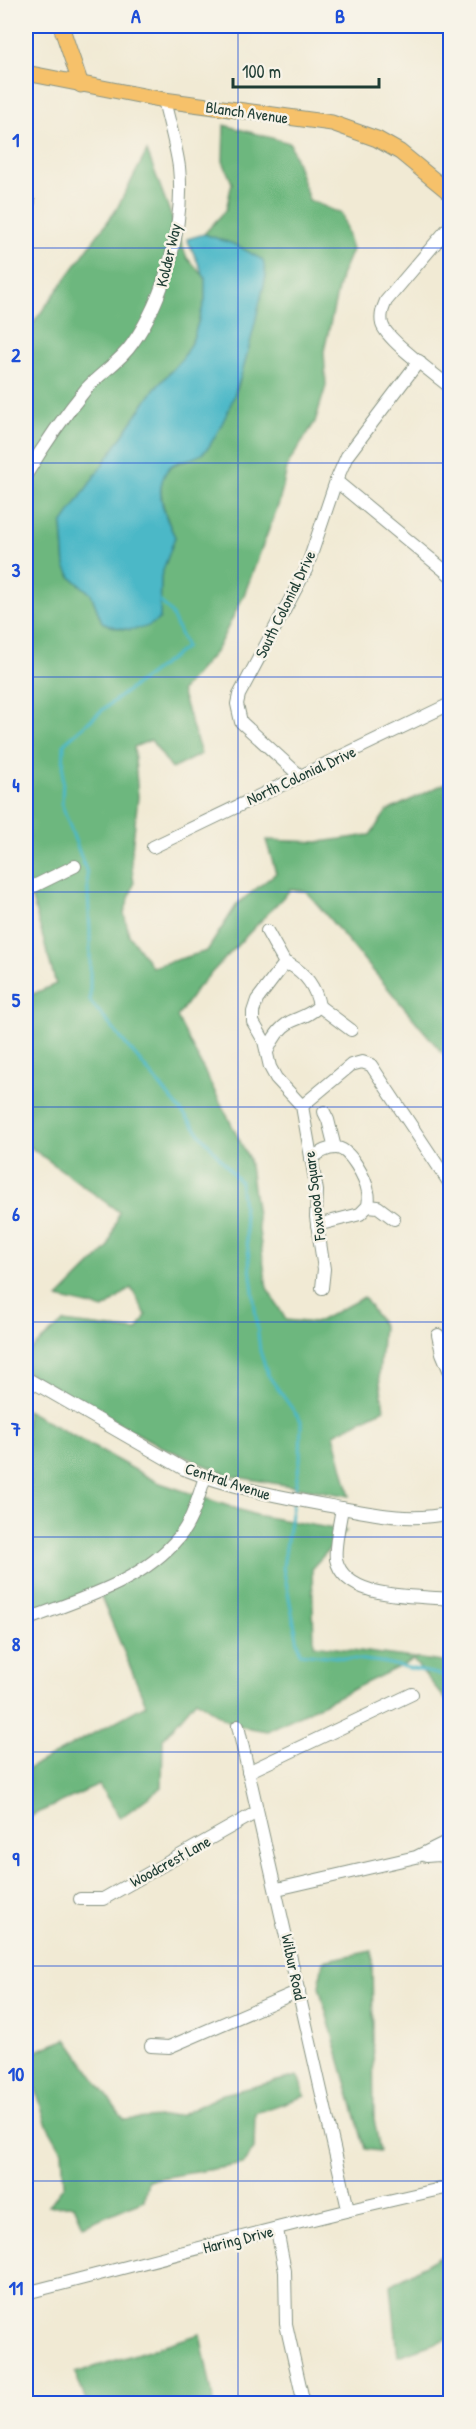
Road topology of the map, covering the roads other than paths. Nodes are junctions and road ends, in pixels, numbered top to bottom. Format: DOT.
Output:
graph roads {
  1 [pos="62,26"];
  2 [pos="26,73"];
  3 [pos="81,85"];
  4 [pos="164,100"];
  5 [pos="450,193"];
  6 [pos="450,226"];
  7 [pos="419,361"];
  8 [pos="450,387"];
  9 [pos="26,475"];
  10 [pos="336,481"];
  11 [pos="450,575"];
  12 [pos="450,704"];
  13 [pos="299,775"];
  14 [pos="153,847"];
  15 [pos="75,866"];
  16 [pos="31,888"];
  17 [pos="267,932"];
  18 [pos="286,965"];
  19 [pos="319,1006"];
  20 [pos="351,1030"];
  21 [pos="267,1052"];
  22 [pos="302,1106"];
  23 [pos="324,1112"];
  24 [pos="335,1148"];
  25 [pos="311,1159"];
  26 [pos="450,1184"];
  27 [pos="368,1206"];
  28 [pos="394,1219"];
  29 [pos="317,1225"];
  30 [pos="322,1288"];
  31 [pos="438,1335"];
  32 [pos="450,1372"];
  33 [pos="26,1378"];
  34 [pos="205,1477"];
  35 [pos="342,1508"];
  36 [pos="450,1513"];
  37 [pos="450,1599"];
  38 [pos="26,1620"];
  39 [pos="412,1694"];
  40 [pos="238,1726"];
  41 [pos="248,1772"];
  42 [pos="257,1812"];
  43 [pos="450,1840"];
  44 [pos="416,1857"];
  45 [pos="450,1860"];
  46 [pos="277,1889"];
  47 [pos="80,1899"];
  48 [pos="450,1949"];
  49 [pos="450,1964"];
  50 [pos="299,1991"];
  51 [pos="151,2046"];
  52 [pos="450,2187"];
  53 [pos="348,2209"];
  54 [pos="277,2230"];
  55 [pos="26,2293"];
  56 [pos="304,2403"];
  1 -- 3 [label="main road"];
  2 -- 3 [label="main road, Blanch Avenue"];
  3 -- 4 [label="main road, Blanch Avenue"];
  4 -- 5 [label="main road, Blanch Avenue"];
  4 -- 9 [label="street, Kolder Way"];
  6 -- 7 [label="street"];
  7 -- 8 [label="street"];
  7 -- 10 [label="street, South Colonial Drive"];
  10 -- 11 [label="street"];
  10 -- 13 [label="street, South Colonial Drive"];
  12 -- 13 [label="street, North Colonial Drive"];
  13 -- 14 [label="street, North Colonial Drive"];
  15 -- 16 [label="street"];
  17 -- 18 [label="street"];
  18 -- 19 [label="street"];
  18 -- 21 [label="street"];
  19 -- 20 [label="street"];
  19 -- 21 [label="street"];
  21 -- 22 [label="street"];
  22 -- 25 [label="street, Foxwood Square"];
  22 -- 26 [label="street"];
  23 -- 24 [label="street"];
  24 -- 25 [label="street"];
  24 -- 27 [label="street"];
  25 -- 29 [label="street, Foxwood Square"];
  27 -- 28 [label="street"];
  27 -- 29 [label="street"];
  29 -- 30 [label="street, Foxwood Square"];
  31 -- 32 [label="street"];
  33 -- 34 [label="street, Central Avenue"];
  34 -- 35 [label="street, Central Avenue"];
  34 -- 38 [label="street"];
  35 -- 36 [label="street, Central Avenue"];
  35 -- 37 [label="street"];
  39 -- 41 [label="street"];
  40 -- 41 [label="street, Wilbur Road"];
  41 -- 42 [label="street, Wilbur Road"];
  42 -- 46 [label="street, Wilbur Road"];
  42 -- 47 [label="street, Woodcrest Lane"];
  43 -- 44 [label="street"];
  44 -- 45 [label="street"];
  44 -- 46 [label="street"];
  46 -- 50 [label="street, Wilbur Road"];
  48 -- 49 [label="street"];
  50 -- 51 [label="street"];
  50 -- 53 [label="street, Wilbur Road"];
  52 -- 53 [label="street, Haring Drive"];
  53 -- 54 [label="street, Haring Drive"];
  54 -- 55 [label="street, Haring Drive"];
  54 -- 56 [label="street"];
}
